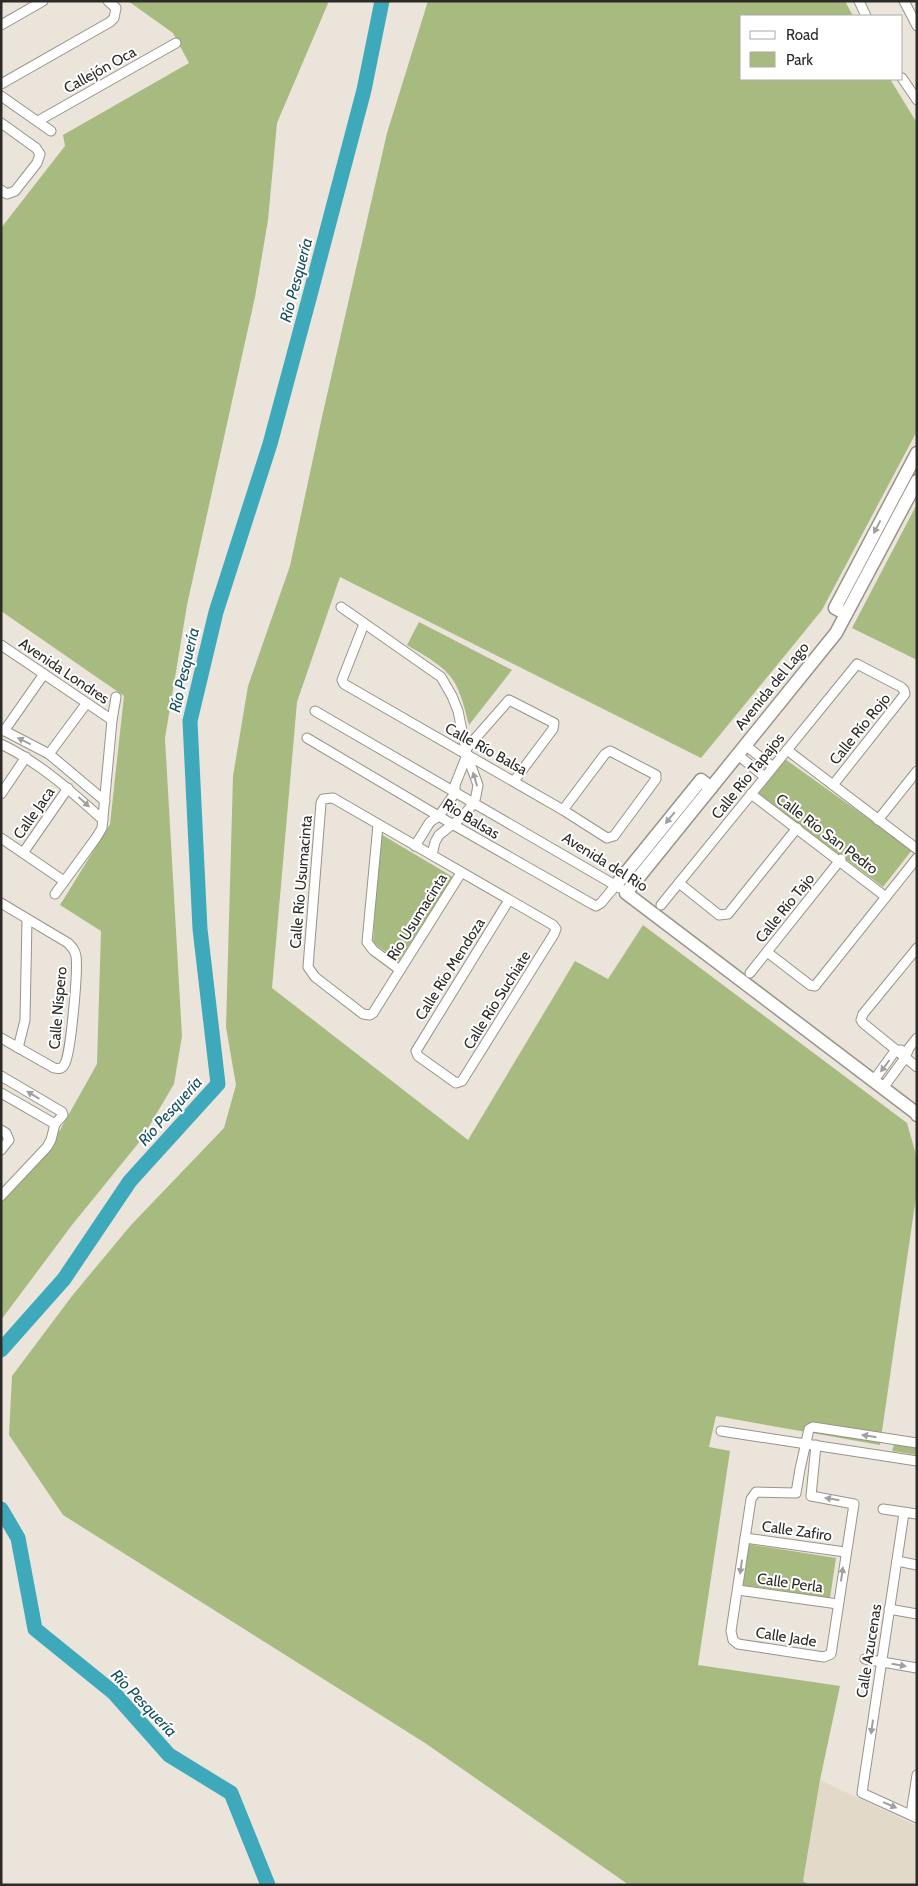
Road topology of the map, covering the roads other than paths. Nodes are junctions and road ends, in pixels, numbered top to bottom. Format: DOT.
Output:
graph roads {
  1 [pos="43,1"];
  2 [pos="108,1"];
  3 [pos="859,1"];
  4 [pos="904,1"];
  5 [pos="866,15"];
  6 [pos="916,24"];
  7 [pos="1,25"];
  8 [pos="176,43"];
  9 [pos="903,79"];
  10 [pos="1,84"];
  11 [pos="1,96"];
  12 [pos="917,100"];
  13 [pos="38,121"];
  14 [pos="1,123"];
  15 [pos="51,130"];
  16 [pos="3,191"];
  17 [pos="917,453"];
  18 [pos="917,482"];
  19 [pos="892,500"];
  20 [pos="904,506"];
  21 [pos="341,607"];
  22 [pos="846,614"];
  23 [pos="364,624"];
  24 [pos="2,647"];
  25 [pos="44,674"];
  26 [pos="904,690"];
  27 [pos="116,696"];
  28 [pos="86,704"];
  29 [pos="315,711"];
  30 [pos="112,720"];
  31 [pos="3,730"];
  32 [pos="307,738"];
  33 [pos="1,744"];
  34 [pos="742,750"];
  35 [pos="787,750"];
  36 [pos="466,752"];
  37 [pos="49,754"];
  38 [pos="26,757"];
  39 [pos="773,767"];
  40 [pos="917,771"];
  41 [pos="765,777"];
  42 [pos="514,781"];
  43 [pos="833,785"];
  44 [pos="68,788"];
  45 [pos="455,792"];
  46 [pos="1,794"];
  47 [pos="751,794"];
  48 [pos="323,799"];
  49 [pos="105,801"];
  50 [pos="474,803"];
  51 [pos="563,810"];
  52 [pos="439,816"];
  53 [pos="103,820"];
  54 [pos="878,820"];
  55 [pos="452,824"];
  56 [pos="378,825"];
  57 [pos="797,828"];
  58 [pos="1,838"];
  59 [pos="416,846"];
  60 [pos="917,849"];
  61 [pos="24,852"];
  62 [pos="432,855"];
  63 [pos="917,858"];
  64 [pos="841,860"];
  65 [pos="461,873"];
  66 [pos="64,881"];
  67 [pos="679,883"];
  68 [pos="621,889"];
  69 [pos="55,894"];
  70 [pos="886,897"];
  71 [pos="509,900"];
  72 [pos="1,904"];
  73 [pos="661,905"];
  74 [pos="27,920"];
  75 [pos="917,948"];
  76 [pos="767,952"];
  77 [pos="308,967"];
  78 [pos="400,970"];
  79 [pos="750,973"];
  80 [pos="1,1038"];
  81 [pos="917,1038"];
  82 [pos="18,1048"];
  83 [pos="909,1048"];
  84 [pos="896,1051"];
  85 [pos="905,1058"];
  86 [pos="917,1067"];
  87 [pos="1,1076"];
  88 [pos="458,1084"];
  89 [pos="878,1084"];
  90 [pos="1,1093"];
  91 [pos="917,1115"];
  92 [pos="55,1124"];
  93 [pos="1,1130"];
  94 [pos="1,1150"];
  95 [pos="1,1196"];
  96 [pos="721,1431"];
  97 [pos="893,1439"];
  98 [pos="917,1443"];
  99 [pos="805,1444"];
  100 [pos="816,1445"];
  101 [pos="889,1456"];
  102 [pos="917,1461"];
  103 [pos="883,1509"];
  104 [pos="904,1512"];
  105 [pos="917,1514"];
  106 [pos="745,1538"];
  107 [pos="845,1552"];
  108 [pos="897,1561"];
  109 [pos="917,1564"];
  110 [pos="738,1590"];
  111 [pos="838,1604"];
  112 [pos="889,1609"];
  113 [pos="917,1614"];
  114 [pos="865,1658"];
  115 [pos="881,1662"];
  116 [pos="917,1668"];
  117 [pos="917,1775"];
  118 [pos="914,1816"];
  1 -- 7 [label="street"];
  2 -- 10 [label="street"];
  3 -- 5 [label="street"];
  4 -- 6 [label="street"];
  8 -- 13 [label="street, Callejón Oca"];
  9 -- 12 [label="street"];
  11 -- 13 [label="street"];
  13 -- 15 [label="street"];
  14 -- 16 [label="street"];
  17 -- 19 [label="street"];
  18 -- 20 [label="street, Avenida del Lago"];
  19 -- 20 [label="street"];
  19 -- 22 [label="street, one-way"];
  20 -- 22 [label="street, Avenida del Lago"];
  21 -- 23 [label="street"];
  22 -- 34 [label="street, Avenida del Lago"];
  23 -- 36 [label="street"];
  23 -- 36 [label="street, Calle Río Balsa"];
  24 -- 25 [label="street, Avenida Londres"];
  25 -- 28 [label="street, Avenida Londres"];
  25 -- 31 [label="street"];
  26 -- 35 [label="street, Calle Río Tapajos"];
  26 -- 43 [label="street, Calle Río Rojo"];
  27 -- 30 [label="street"];
  28 -- 30 [label="street, Avenida Londres"];
  28 -- 37 [label="street"];
  29 -- 45 [label="street, Avenida del Rio"];
  30 -- 49 [label="street"];
  37 -- 31 [label="street, one-way"];
  32 -- 52 [label="street, Rio Balsas"];
  33 -- 38 [label="street"];
  34 -- 39 [label="street"];
  34 -- 41 [label="street"];
  34 -- 68 [label="street, Avenida del Lago"];
  35 -- 39 [label="street, Calle Río Tapajos"];
  35 -- 43 [label="street"];
  36 -- 42 [label="street, Calle Río Balsa"];
  36 -- 42 [label="street"];
  36 -- 45 [label="street"];
  50 -- 36 [label="street, one-way"];
  37 -- 49 [label="street"];
  38 -- 44 [label="street"];
  38 -- 46 [label="street"];
  39 -- 41 [label="street, Calle Río Tapajos"];
  40 -- 54 [label="street"];
  41 -- 47 [label="street, Calle Río Tapajos"];
  42 -- 51 [label="street, Calle Río Balsa"];
  43 -- 54 [label="street"];
  44 -- 53 [label="street, one-way"];
  44 -- 61 [label="street, Calle Jaca"];
  45 -- 50 [label="street, Avenida del Rio"];
  45 -- 52 [label="street"];
  47 -- 57 [label="street, Calle Río San Pedro"];
  47 -- 67 [label="street, Calle Río Tapajos"];
  48 -- 56 [label="street, Río Usumacinta"];
  48 -- 77 [label="street, Calle Río Usumacinta"];
  49 -- 53 [label="street"];
  50 -- 55 [label="street"];
  50 -- 68 [label="street, Avenida del Rio"];
  51 -- 51 [label="street, Calle Río Balsa"];
  52 -- 55 [label="street, Rio Balsas"];
  52 -- 59 [label="street"];
  53 -- 66 [label="street"];
  54 -- 60 [label="street"];
  55 -- 62 [label="street"];
  55 -- 68 [label="street, Rio Balsas"];
  56 -- 59 [label="street, Río Usumacinta"];
  56 -- 78 [label="street"];
  57 -- 64 [label="street, Calle Río San Pedro"];
  57 -- 67 [label="street"];
  58 -- 61 [label="street"];
  59 -- 62 [label="street, Río Usumacinta"];
  61 -- 66 [label="street"];
  62 -- 65 [label="street, Río Usumacinta"];
  63 -- 70 [label="street"];
  64 -- 70 [label="street, Calle Río San Pedro"];
  64 -- 76 [label="street, Calle Río Tajo"];
  65 -- 71 [label="street"];
  65 -- 78 [label="street, Río Usumacinta"];
  66 -- 69 [label="street"];
  67 -- 73 [label="street, Calle Río Tapajos"];
  68 -- 89 [label="street, Avenida del Rio"];
  70 -- 76 [label="street"];
  71 -- 88 [label="street, Calle Río Mendoza"];
  71 -- 88 [label="street, Calle Río Suchiate"];
  72 -- 74 [label="street"];
  74 -- 82 [label="street"];
  74 -- 82 [label="street, Calle Níspero"];
  75 -- 84 [label="street"];
  76 -- 79 [label="street, Calle Río Tajo"];
  77 -- 78 [label="street, Río Usumacinta"];
  80 -- 82 [label="street, Calle Níspero"];
  81 -- 83 [label="street"];
  83 -- 84 [label="street"];
  83 -- 85 [label="street"];
  84 -- 85 [label="street"];
  84 -- 89 [label="street, one-way"];
  85 -- 86 [label="street"];
  85 -- 89 [label="street"];
  92 -- 87 [label="street, one-way"];
  89 -- 91 [label="street, Avenida del Rio"];
  90 -- 92 [label="street"];
  92 -- 95 [label="street"];
  93 -- 94 [label="street"];
  96 -- 99 [label="street"];
  97 -- 98 [label="street"];
  97 -- 99 [label="street, one-way"];
  97 -- 101 [label="street"];
  99 -- 100 [label="street"];
  99 -- 106 [label="street, Calle Jade"];
  100 -- 101 [label="street"];
  107 -- 100 [label="street, Calle Jade, one-way"];
  101 -- 102 [label="street"];
  103 -- 104 [label="street"];
  104 -- 105 [label="street"];
  104 -- 108 [label="street, Calle Azucenas"];
  106 -- 107 [label="street, Calle Zafiro"];
  106 -- 110 [label="street, Calle Jade, one-way"];
  111 -- 107 [label="street, Calle Jade, one-way"];
  108 -- 109 [label="street"];
  108 -- 112 [label="street, Calle Azucenas"];
  110 -- 111 [label="street, Calle Perla"];
  110 -- 111 [label="street, Calle Jade"];
  112 -- 113 [label="street"];
  112 -- 115 [label="street, Calle Azucenas"];
  114 -- 115 [label="street"];
  115 -- 116 [label="street, one-way"];
  115 -- 118 [label="street, Calle Azucenas, one-way"];
  117 -- 118 [label="street"];
}
